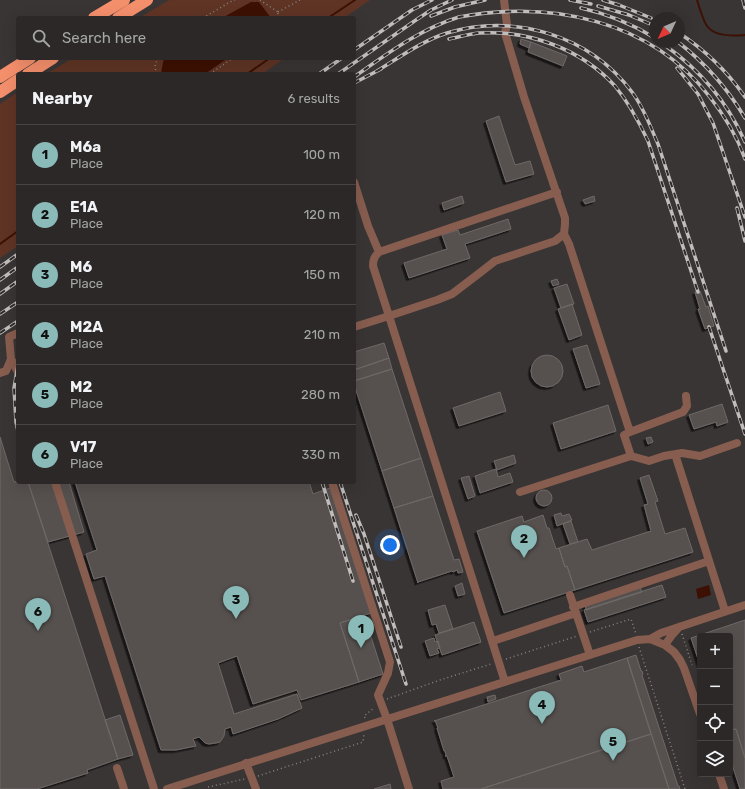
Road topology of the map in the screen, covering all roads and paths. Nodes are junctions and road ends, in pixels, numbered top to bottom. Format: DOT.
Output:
graph roads {
  1 [pos="124,0"];
  2 [pos="147,0"];
  3 [pos="235,0"];
  4 [pos="260,0"];
  5 [pos="300,0"];
  6 [pos="504,0"];
  7 [pos="278,12"];
  8 [pos="97,16"];
  9 [pos="121,16"];
  10 [pos="206,16"];
  11 [pos="277,16"];
  12 [pos="27,60"];
  13 [pos="50,60"];
  14 [pos="158,60"];
  15 [pos="230,60"];
  16 [pos="31,72"];
  17 [pos="156,72"];
  18 [pos="213,72"];
  19 [pos="0,77"];
  20 [pos="16,81"];
  21 [pos="0,92"];
  22 [pos="356,188"];
  23 [pos="557,192"];
  24 [pos="564,234"];
  25 [pos="379,252"];
  26 [pos="389,316"];
  27 [pos="356,326"];
  28 [pos="16,334"];
  29 [pos="11,359"];
  30 [pos="16,368"];
  31 [pos="0,373"];
  32 [pos="686,396"];
  33 [pos="630,432"];
  34 [pos="737,444"];
  35 [pos="675,454"];
  36 [pos="631,456"];
  37 [pos="56,484"];
  38 [pos="333,484"];
  39 [pos="520,492"];
  40 [pos="709,561"];
  41 [pos="570,595"];
  42 [pos="745,605"];
  43 [pos="575,610"];
  44 [pos="725,611"];
  45 [pos="680,627"];
  46 [pos="583,634"];
  47 [pos="650,639"];
  48 [pos="637,640"];
  49 [pos="492,641"];
  50 [pos="665,645"];
  51 [pos="590,654"];
  52 [pos="499,662"];
  53 [pos="693,670"];
  54 [pos="505,682"];
  55 [pos="381,703"];
  56 [pos="697,705"];
  57 [pos="387,719"];
  58 [pos="365,726"];
  59 [pos="246,763"];
  60 [pos="117,768"];
  61 [pos="720,777"];
  62 [pos="252,778"];
  63 [pos="208,787"];
  64 [pos="124,789"];
  65 [pos="154,789"];
  66 [pos="167,789"];
  67 [pos="256,789"];
  68 [pos="409,789"];
  69 [pos="685,789"];
  70 [pos="724,789"];
  1 -- 8 [label="highway"];
  2 -- 9 [label="highway"];
  3 -- 10 [label="path"];
  4 -- 7 [label="path"];
  5 -- 7 [label="path"];
  6 -- 23 [label="lane"];
  7 -- 11 [label="path"];
  12 -- 19 [label="highway"];
  13 -- 16 [label="highway"];
  14 -- 17 [label="path"];
  15 -- 18 [label="path"];
  20 -- 21 [label="highway"];
  22 -- 25 [label="lane"];
  23 -- 24 [label="lane"];
  23 -- 25 [label="lane"];
  24 -- 26 [label="lane"];
  24 -- 33 [label="lane"];
  25 -- 26 [label="lane"];
  26 -- 27 [label="lane"];
  26 -- 49 [label="lane"];
  28 -- 29 [label="lane"];
  29 -- 30 [label="lane"];
  29 -- 31 [label="lane"];
  32 -- 33 [label="lane"];
  33 -- 36 [label="lane"];
  34 -- 35 [label="lane"];
  35 -- 36 [label="lane"];
  35 -- 40 [label="lane"];
  36 -- 39 [label="lane"];
  37 -- 65 [label="lane"];
  38 -- 55 [label="lane"];
  40 -- 43 [label="lane"];
  40 -- 44 [label="lane"];
  41 -- 43 [label="lane"];
  42 -- 44 [label="lane"];
  43 -- 46 [label="lane"];
  43 -- 49 [label="lane"];
  44 -- 45 [label="lane"];
  45 -- 47 [label="lane"];
  45 -- 50 [label="lane"];
  45 -- 53 [label="path"];
  46 -- 48 [label="path"];
  46 -- 51 [label="lane"];
  46 -- 52 [label="path"];
  47 -- 48 [label="lane"];
  47 -- 50 [label="lane"];
  48 -- 51 [label="lane"];
  48 -- 69 [label="path"];
  49 -- 52 [label="lane"];
  50 -- 56 [label="lane"];
  51 -- 54 [label="lane"];
  52 -- 54 [label="lane"];
  52 -- 55 [label="path"];
  54 -- 57 [label="lane"];
  55 -- 57 [label="lane"];
  55 -- 58 [label="path"];
  57 -- 58 [label="lane"];
  57 -- 68 [label="lane"];
  58 -- 59 [label="lane"];
  58 -- 62 [label="path"];
  59 -- 62 [label="lane"];
  59 -- 66 [label="lane"];
  60 -- 64 [label="lane"];
  61 -- 70 [label="lane"];
  62 -- 63 [label="path"];
  62 -- 67 [label="lane"];
}
